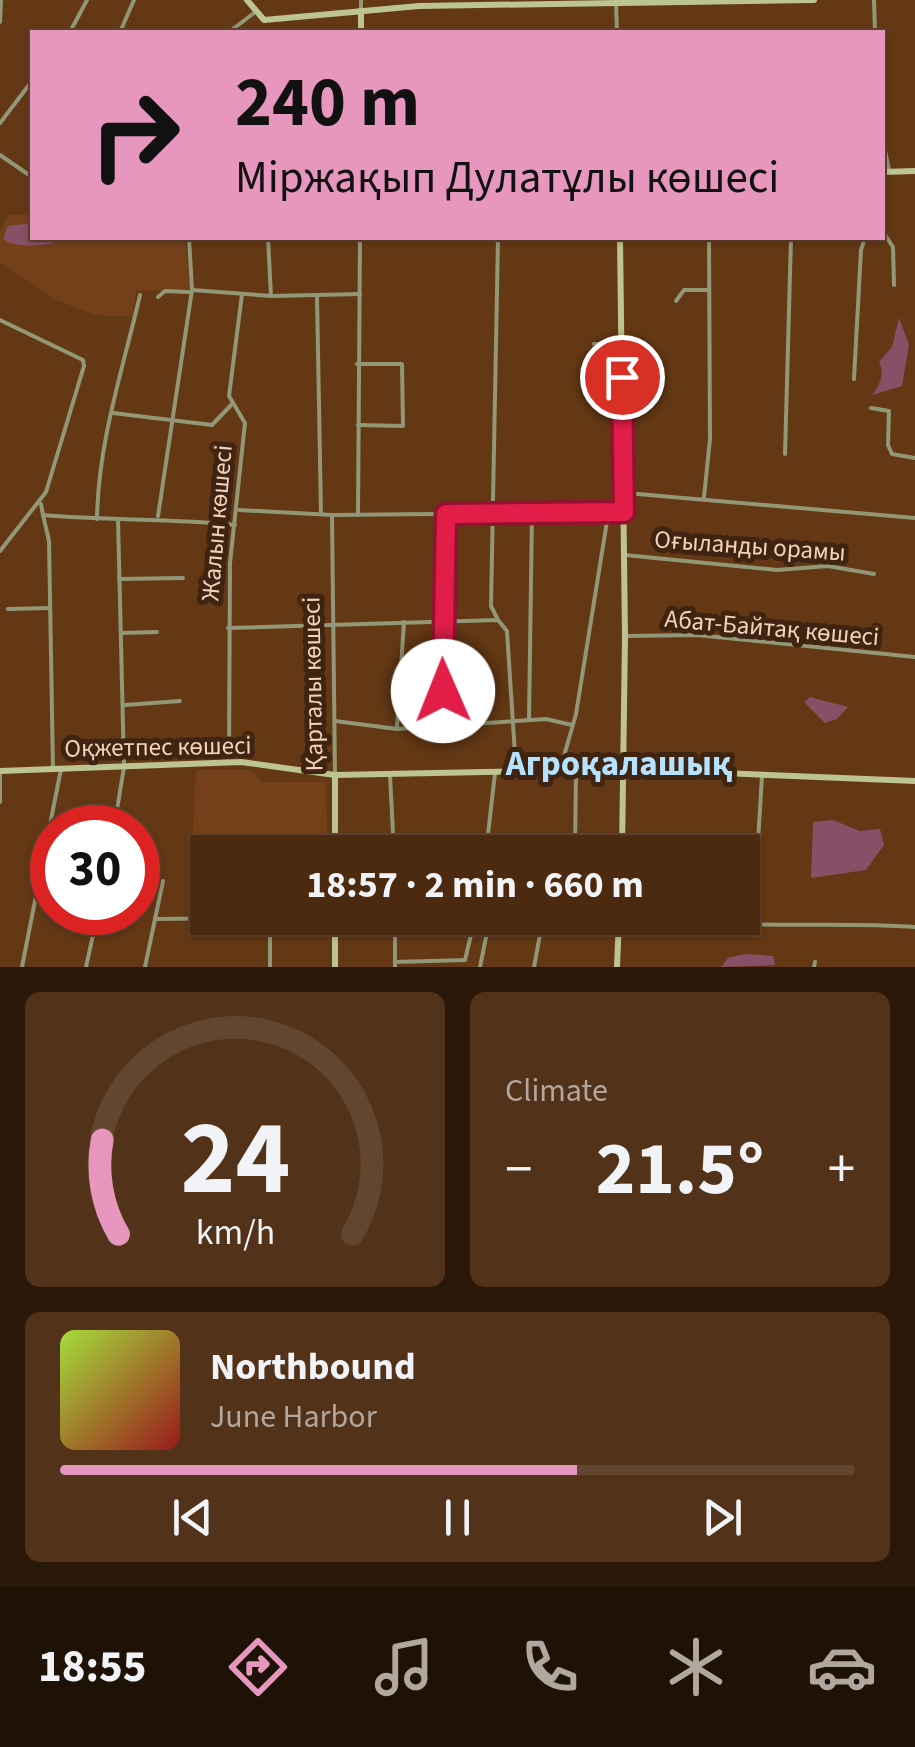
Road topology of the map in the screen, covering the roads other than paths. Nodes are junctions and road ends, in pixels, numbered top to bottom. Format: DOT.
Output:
graph roads {
  1 [pos="2,0"];
  2 [pos="86,0"];
  3 [pos="134,0"];
  4 [pos="247,0"];
  5 [pos="361,0"];
  6 [pos="814,0"];
  7 [pos="874,0"];
  8 [pos="703,1"];
  9 [pos="528,2"];
  10 [pos="616,3"];
  11 [pos="361,11"];
  12 [pos="254,13"];
  13 [pos="264,20"];
  14 [pos="0,22"];
  15 [pos="71,30"];
  16 [pos="121,30"];
  17 [pos="233,30"];
  18 [pos="264,30"];
  19 [pos="360,30"];
  20 [pos="617,30"];
  21 [pos="875,30"];
  22 [pos="30,86"];
  23 [pos="0,123"];
  24 [pos="0,155"];
  25 [pos="915,170"];
  26 [pos="886,172"];
  27 [pos="30,175"];
  28 [pos="885,235"];
  29 [pos="188,240"];
  30 [pos="268,240"];
  31 [pos="360,240"];
  32 [pos="498,240"];
  33 [pos="620,240"];
  34 [pos="709,240"];
  35 [pos="791,240"];
  36 [pos="865,240"];
  37 [pos="894,285"];
  38 [pos="710,290"];
  39 [pos="190,291"];
  40 [pos="242,294"];
  41 [pos="360,294"];
  42 [pos="140,296"];
  43 [pos="158,296"];
  44 [pos="271,296"];
  45 [pos="317,296"];
  46 [pos="676,301"];
  47 [pos="0,320"];
  48 [pos="594,344"];
  49 [pos="622,345"];
  50 [pos="358,364"];
  51 [pos="854,379"];
  52 [pos="232,404"];
  53 [pos="871,408"];
  54 [pos="111,413"];
  55 [pos="173,420"];
  56 [pos="358,425"];
  57 [pos="785,454"];
  58 [pos="915,458"];
  59 [pos="624,493"];
  60 [pos="704,498"];
  61 [pos="41,503"];
  62 [pos="237,510"];
  63 [pos="624,512"];
  64 [pos="321,514"];
  65 [pos="446,514"];
  66 [pos="492,514"];
  67 [pos="532,514"];
  68 [pos="609,514"];
  69 [pos="43,515"];
  70 [pos="358,515"];
  71 [pos="158,516"];
  72 [pos="332,516"];
  73 [pos="97,518"];
  74 [pos="118,518"];
  75 [pos="915,518"];
  76 [pos="236,526"];
  77 [pos="0,550"];
  78 [pos="624,554"];
  79 [pos="874,574"];
  80 [pos="183,578"];
  81 [pos="119,579"];
  82 [pos="8,608"];
  83 [pos="50,608"];
  84 [pos="442,620"];
  85 [pos="404,622"];
  86 [pos="500,622"];
  87 [pos="332,623"];
  88 [pos="228,628"];
  89 [pos="122,632"];
  90 [pos="158,632"];
  91 [pos="626,636"];
  92 [pos="915,658"];
  93 [pos="180,702"];
  94 [pos="124,705"];
  95 [pos="530,720"];
  96 [pos="335,721"];
  97 [pos="510,721"];
  98 [pos="572,725"];
  99 [pos="444,726"];
  100 [pos="397,729"];
  101 [pos="228,762"];
  102 [pos="124,768"];
  103 [pos="57,769"];
  104 [pos="626,769"];
  105 [pos="560,770"];
  106 [pos="576,770"];
  107 [pos="0,771"];
  108 [pos="516,772"];
  109 [pos="496,773"];
  110 [pos="335,775"];
  111 [pos="390,776"];
  112 [pos="762,776"];
  113 [pos="915,781"];
  114 [pos="0,802"];
  115 [pos="118,805"];
  116 [pos="334,835"];
  117 [pos="393,835"];
  118 [pos="489,835"];
  119 [pos="575,835"];
  120 [pos="623,835"];
  121 [pos="758,835"];
  122 [pos="162,881"];
  123 [pos="160,892"];
  124 [pos="160,919"];
  125 [pos="190,919"];
  126 [pos="760,924"];
  127 [pos="915,927"];
  128 [pos="93,935"];
  129 [pos="152,935"];
  130 [pos="270,935"];
  131 [pos="335,935"];
  132 [pos="394,935"];
  133 [pos="472,935"];
  134 [pos="487,935"];
  135 [pos="540,935"];
  136 [pos="618,935"];
  137 [pos="395,964"];
  138 [pos="22,967"];
  139 [pos="86,967"];
  140 [pos="145,967"];
  141 [pos="270,967"];
  142 [pos="335,967"];
  143 [pos="480,967"];
  144 [pos="534,967"];
  145 [pos="617,967"];
  1 -- 14 [label="street"];
  2 -- 15 [label="street"];
  3 -- 16 [label="street"];
  4 -- 12 [label="street"];
  5 -- 11 [label="street"];
  6 -- 8 [label="street"];
  7 -- 21 [label="street"];
  8 -- 10 [label="street"];
  9 -- 10 [label="street"];
  9 -- 11 [label="street"];
  10 -- 20 [label="street"];
  11 -- 13 [label="street"];
  11 -- 19 [label="street"];
  12 -- 13 [label="street"];
  12 -- 17 [label="street"];
  13 -- 18 [label="street"];
  22 -- 23 [label="street"];
  24 -- 27 [label="street"];
  25 -- 26 [label="street"];
  28 -- 37 [label="street"];
  29 -- 39 [label="street"];
  30 -- 44 [label="street"];
  31 -- 41 [label="street"];
  32 -- 66 [label="street"];
  33 -- 49 [label="street"];
  34 -- 38 [label="street"];
  35 -- 57 [label="street"];
  36 -- 51 [label="street"];
  38 -- 46 [label="street"];
  38 -- 60 [label="street"];
  39 -- 40 [label="street"];
  39 -- 43 [label="street"];
  39 -- 55 [label="street"];
  40 -- 44 [label="street"];
  40 -- 52 [label="street, Жалын көшесі"];
  41 -- 45 [label="street"];
  41 -- 50 [label="street"];
  42 -- 54 [label="street"];
  44 -- 45 [label="street"];
  45 -- 64 [label="street"];
  47 -- 61 [label="street"];
  48 -- 49 [label="street"];
  49 -- 59 [label="street"];
  50 -- 56 [label="street"];
  50 -- 56 [label="street"];
  52 -- 55 [label="street"];
  52 -- 62 [label="street, Жалын көшесі"];
  53 -- 58 [label="street"];
  54 -- 55 [label="street"];
  54 -- 73 [label="street"];
  55 -- 71 [label="street"];
  56 -- 70 [label="street"];
  59 -- 60 [label="street"];
  59 -- 63 [label="street"];
  60 -- 75 [label="street"];
  61 -- 69 [label="street"];
  61 -- 77 [label="street"];
  62 -- 64 [label="street"];
  62 -- 76 [label="street, Жалын көшесі"];
  63 -- 68 [label="street"];
  63 -- 78 [label="street"];
  64 -- 72 [label="street"];
  65 -- 66 [label="street"];
  65 -- 70 [label="street"];
  65 -- 84 [label="street"];
  66 -- 67 [label="street"];
  66 -- 86 [label="street"];
  67 -- 68 [label="street"];
  67 -- 95 [label="street"];
  68 -- 98 [label="street"];
  69 -- 73 [label="street"];
  69 -- 83 [label="street"];
  70 -- 72 [label="street"];
  71 -- 74 [label="street"];
  71 -- 76 [label="street"];
  72 -- 87 [label="street, Қарталы көшесі"];
  73 -- 74 [label="street"];
  74 -- 81 [label="street"];
  76 -- 88 [label="street, Жалын көшесі"];
  78 -- 79 [label="street, Оғыланды орамы"];
  78 -- 91 [label="street"];
  80 -- 81 [label="street"];
  81 -- 89 [label="street"];
  82 -- 83 [label="street"];
  83 -- 103 [label="street"];
  84 -- 85 [label="street"];
  84 -- 86 [label="street"];
  84 -- 99 [label="street"];
  85 -- 87 [label="street"];
  85 -- 100 [label="street"];
  86 -- 97 [label="street"];
  87 -- 88 [label="street"];
  87 -- 96 [label="street, Қарталы көшесі"];
  88 -- 101 [label="street, Жалын көшесі"];
  89 -- 90 [label="street"];
  89 -- 94 [label="street"];
  91 -- 92 [label="street, Абат-Байтақ көшесі"];
  91 -- 104 [label="street"];
  93 -- 94 [label="street"];
  94 -- 102 [label="street"];
  95 -- 97 [label="street"];
  95 -- 98 [label="street"];
  96 -- 100 [label="street"];
  96 -- 110 [label="street, Қарталы көшесі"];
  97 -- 99 [label="street"];
  97 -- 108 [label="street"];
  98 -- 105 [label="street"];
  99 -- 100 [label="street"];
  101 -- 102 [label="street, Оқжетпес көшесі"];
  101 -- 110 [label="street, Оқжетпес көшесі"];
  102 -- 103 [label="street, Оқжетпес көшесі"];
  102 -- 115 [label="street"];
  103 -- 107 [label="street, Оқжетпес көшесі"];
  103 -- 138 [label="street"];
  104 -- 106 [label="street, Оқжетпес көшесі"];
  104 -- 112 [label="street, Оқжетпес көшесі"];
  104 -- 120 [label="street"];
  105 -- 106 [label="street, Оқжетпес көшесі"];
  105 -- 108 [label="street, Оқжетпес көшесі"];
  106 -- 119 [label="street"];
  107 -- 114 [label="street"];
  108 -- 109 [label="street, Оқжетпес көшесі"];
  109 -- 111 [label="street, Оқжетпес көшесі"];
  109 -- 118 [label="street"];
  110 -- 111 [label="street, Оқжетпес көшесі"];
  110 -- 116 [label="street, Қарталы көшесі"];
  111 -- 117 [label="street"];
  112 -- 113 [label="street, Оқжетпес көшесі"];
  112 -- 121 [label="street"];
  122 -- 123 [label="street"];
  124 -- 125 [label="street"];
  126 -- 127 [label="street"];
  128 -- 139 [label="street"];
  129 -- 140 [label="street"];
  130 -- 141 [label="street"];
  131 -- 142 [label="street"];
  132 -- 137 [label="street"];
  133 -- 137 [label="street"];
  134 -- 143 [label="street"];
  135 -- 144 [label="street"];
  136 -- 145 [label="street"];
}
